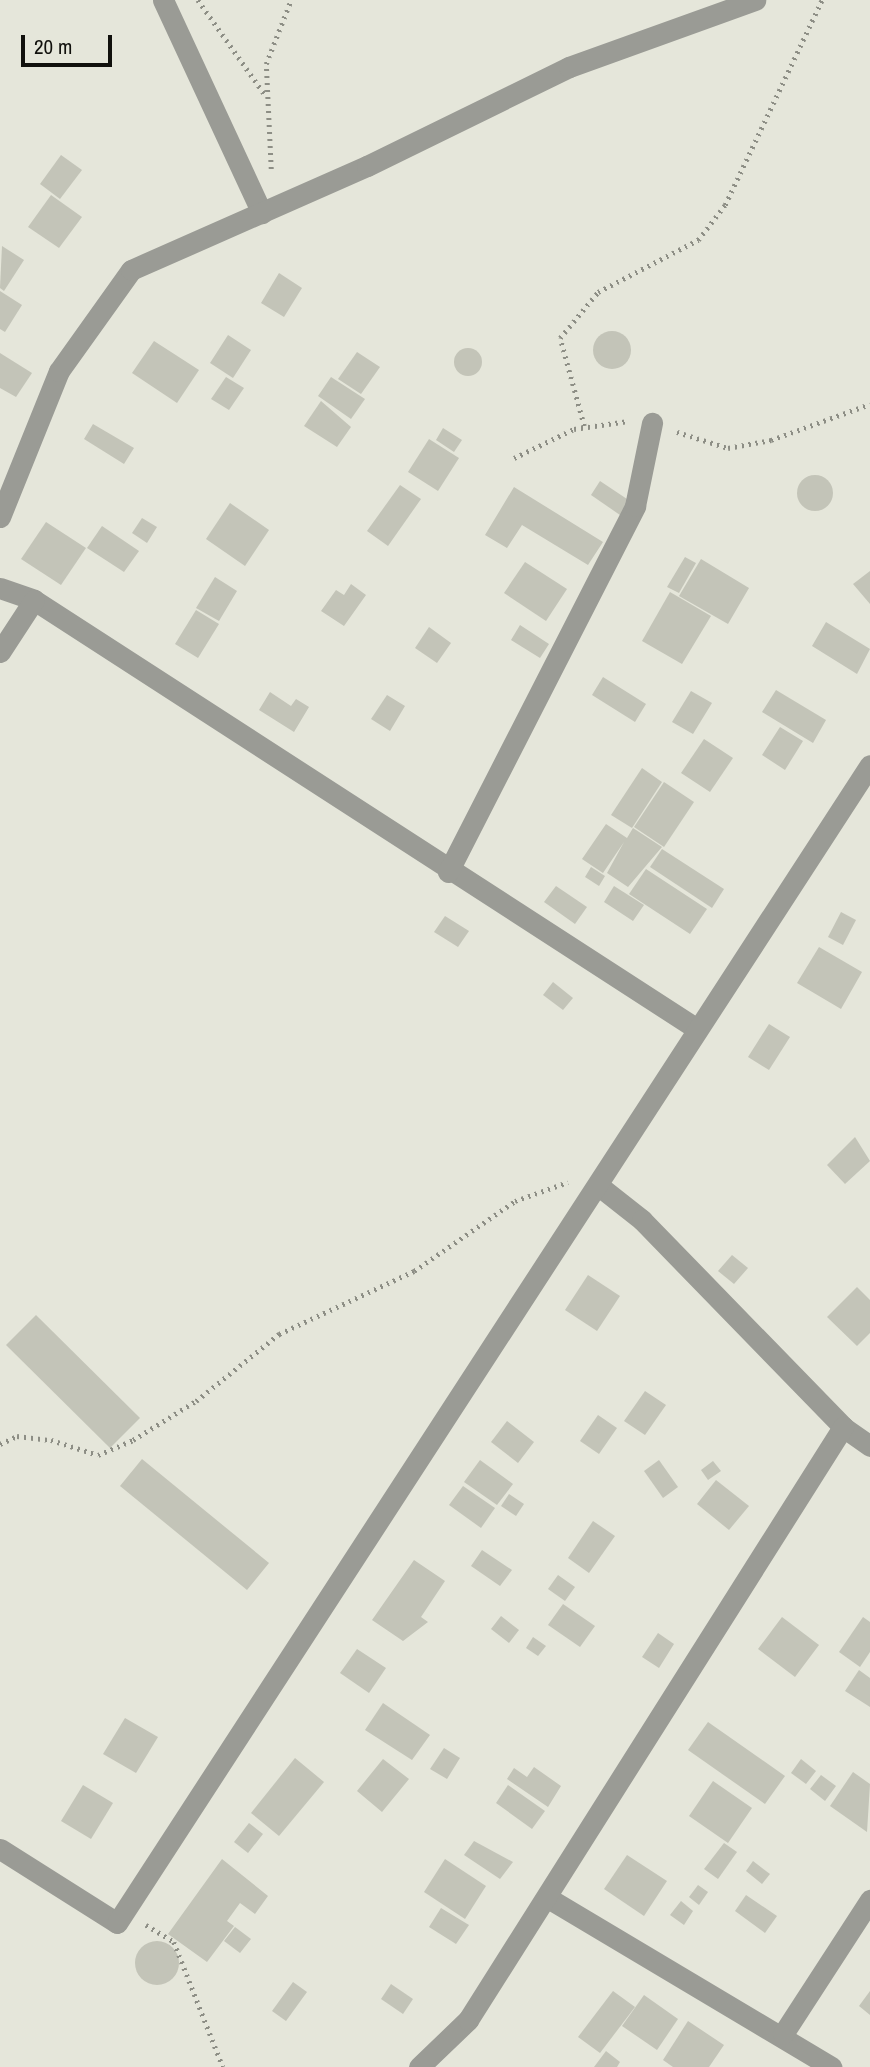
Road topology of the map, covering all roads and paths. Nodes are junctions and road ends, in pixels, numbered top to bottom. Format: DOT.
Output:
graph roads {
  1 [pos="163,0"];
  2 [pos="198,0"];
  3 [pos="291,0"];
  4 [pos="755,0"];
  5 [pos="822,0"];
  6 [pos="265,96"];
  7 [pos="262,213"];
  8 [pos="870,404"];
  9 [pos="653,423"];
  10 [pos="584,426"];
  11 [pos="514,457"];
  12 [pos="0,517"];
  13 [pos="0,588"];
  14 [pos="34,600"];
  15 [pos="0,652"];
  16 [pos="870,765"];
  17 [pos="449,872"];
  18 [pos="694,1027"];
  19 [pos="599,1186"];
  20 [pos="843,1427"];
  21 [pos="0,1444"];
  22 [pos="870,1446"];
  23 [pos="0,1849"];
  24 [pos="548,1898"];
  25 [pos="870,1900"];
  26 [pos="125,1911"];
  27 [pos="783,2034"];
  28 [pos="223,2067"];
  29 [pos="419,2067"];
  30 [pos="832,2067"];
  1 -- 7 [label="street"];
  2 -- 6 [label="path"];
  3 -- 6 [label="path"];
  4 -- 7 [label="street"];
  5 -- 10 [label="path"];
  6 -- 7 [label="path"];
  7 -- 12 [label="street"];
  8 -- 9 [label="path"];
  9 -- 10 [label="path"];
  9 -- 17 [label="street"];
  10 -- 11 [label="path"];
  13 -- 14 [label="street"];
  14 -- 15 [label="street"];
  14 -- 17 [label="street"];
  16 -- 18 [label="street"];
  17 -- 18 [label="street"];
  18 -- 19 [label="street"];
  19 -- 20 [label="street"];
  19 -- 21 [label="path"];
  19 -- 26 [label="street"];
  20 -- 22 [label="street"];
  20 -- 24 [label="street"];
  23 -- 26 [label="street"];
  24 -- 27 [label="street"];
  24 -- 29 [label="street"];
  25 -- 27 [label="street"];
  26 -- 28 [label="path"];
  27 -- 30 [label="street"];
}
